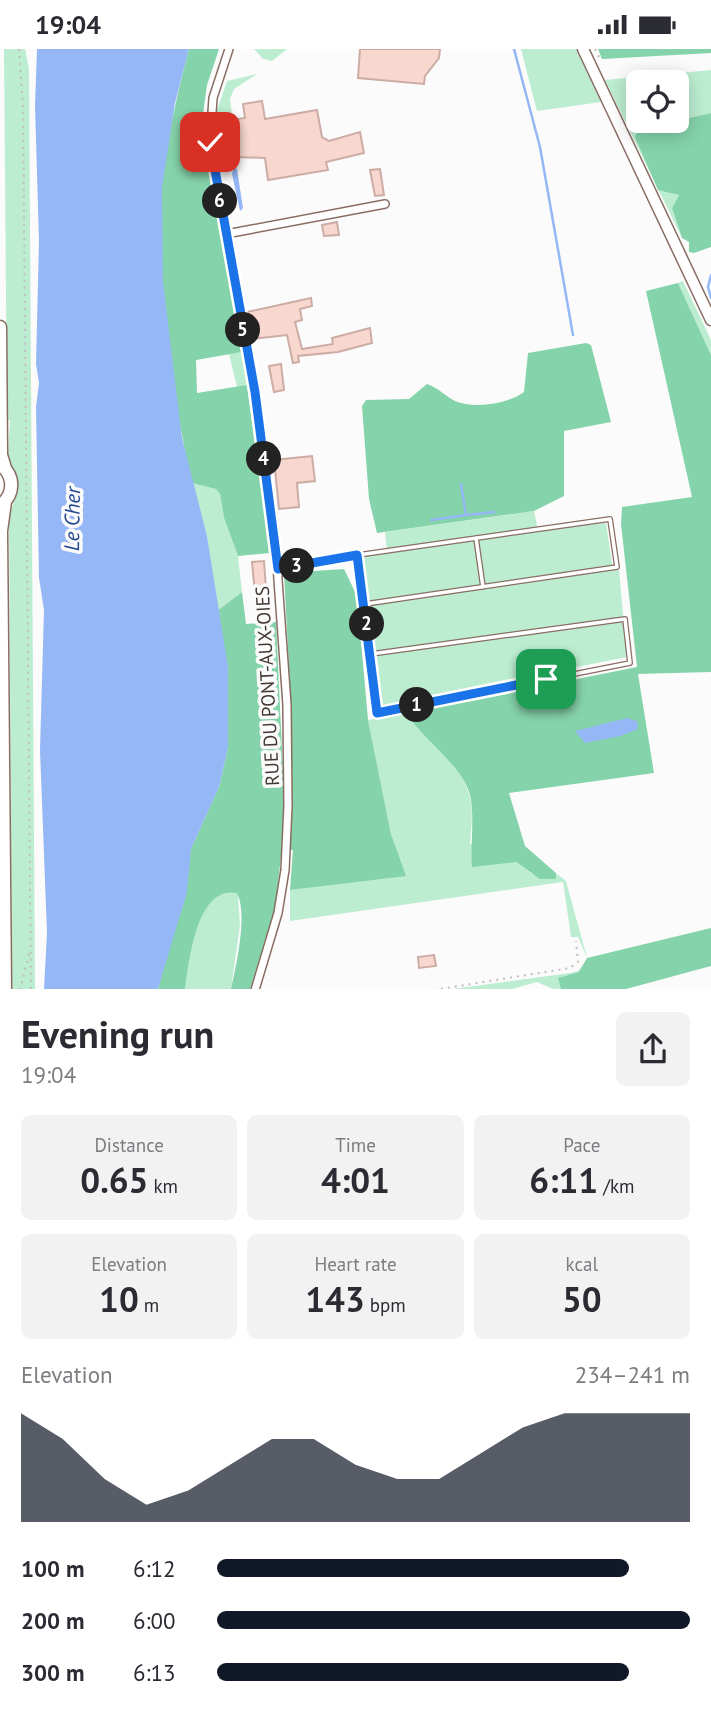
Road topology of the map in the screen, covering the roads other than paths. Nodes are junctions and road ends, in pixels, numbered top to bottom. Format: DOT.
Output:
graph roads {
  1 [pos="229,49"];
  2 [pos="583,49"];
  3 [pos="385,205"];
  4 [pos="226,234"];
  5 [pos="711,320"];
  6 [pos="0,327"];
  7 [pos="3,466"];
  8 [pos="3,504"];
  9 [pos="476,538"];
  10 [pos="357,555"];
  11 [pos="278,569"];
  12 [pos="483,587"];
  13 [pos="365,604"];
  14 [pos="371,654"];
  15 [pos="5,989"];
  16 [pos="255,989"];
  1 -- 4 [label="street, RUE DU PONT-AUX-OIES"];
  2 -- 5 [label="main road"];
  3 -- 4 [label="street"];
  4 -- 11 [label="street, RUE DU PONT-AUX-OIES"];
  6 -- 7 [label="main road"];
  7 -- 8 [label="main road"];
  8 -- 15 [label="main road"];
  9 -- 10 [label="lane"];
  9 -- 12 [label="lane"];
  9 -- 12 [label="lane"];
  10 -- 11 [label="lane"];
  10 -- 13 [label="lane"];
  11 -- 16 [label="street, RUE DU PONT-AUX-OIES"];
  12 -- 13 [label="lane"];
  13 -- 14 [label="lane"];
  14 -- 14 [label="lane"];
}
